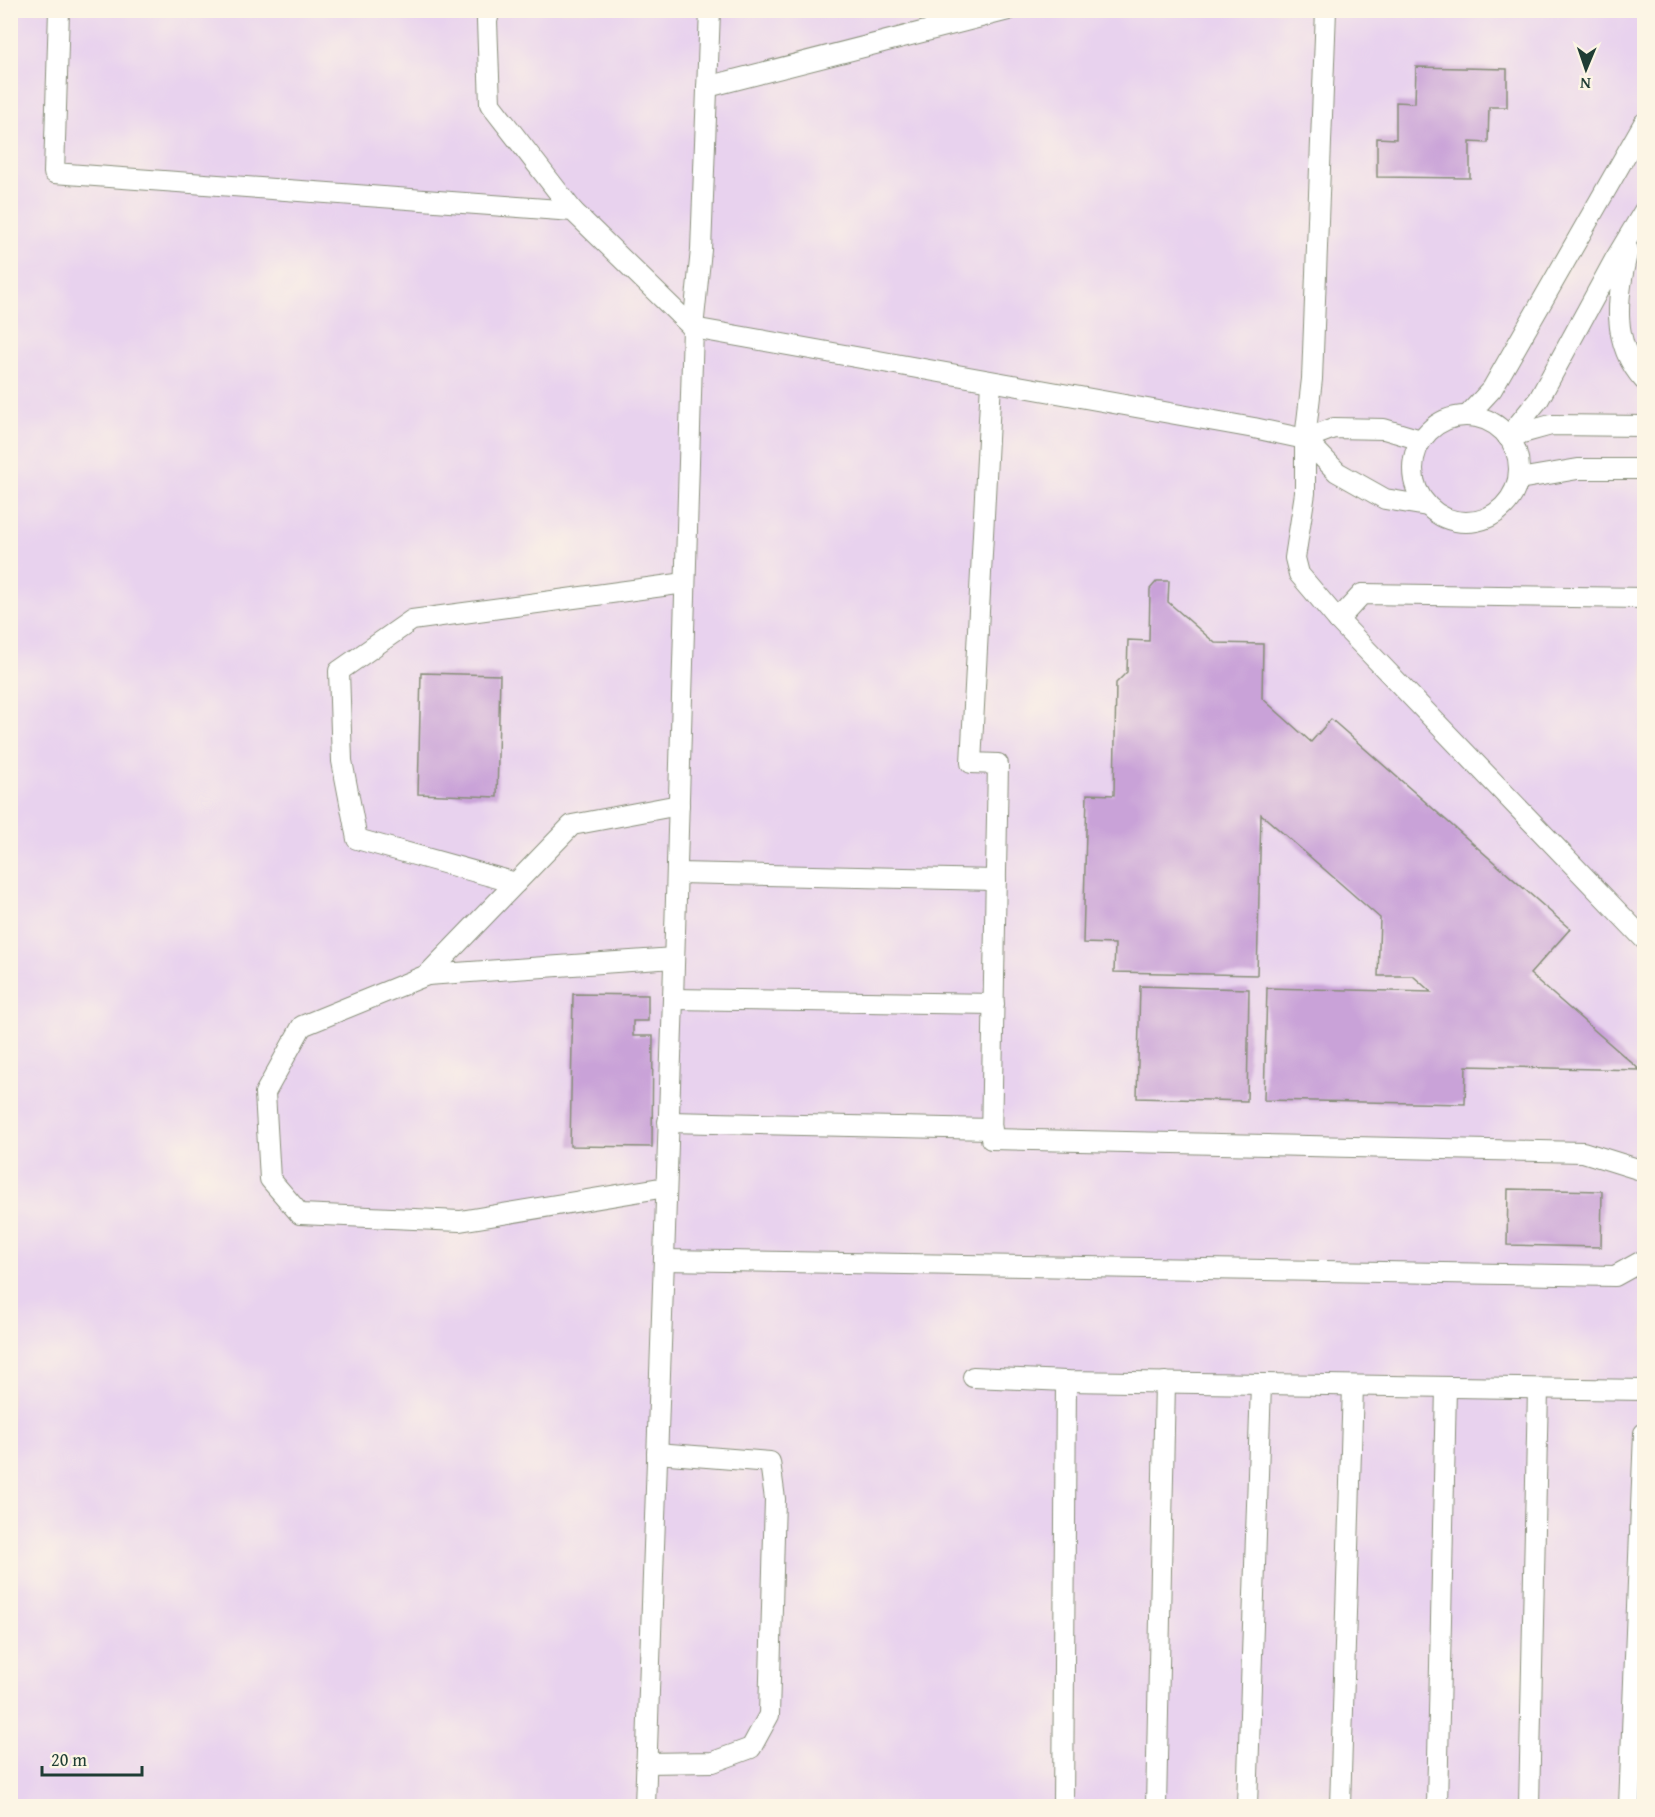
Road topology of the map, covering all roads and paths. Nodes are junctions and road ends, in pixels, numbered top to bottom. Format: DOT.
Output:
graph roads {
  1 [pos="59,10"];
  2 [pos="490,10"];
  3 [pos="710,10"];
  4 [pos="1008,10"];
  5 [pos="1326,10"];
  6 [pos="707,87"];
  7 [pos="1644,123"];
  8 [pos="573,211"];
  9 [pos="1644,211"];
  10 [pos="1632,233"];
  11 [pos="693,328"];
  12 [pos="1644,380"];
  13 [pos="992,382"];
  14 [pos="1468,415"];
  15 [pos="1644,426"];
  16 [pos="1508,436"];
  17 [pos="1305,440"];
  18 [pos="1421,440"];
  19 [pos="1644,469"];
  20 [pos="1519,479"];
  21 [pos="1427,506"];
  22 [pos="685,583"];
  23 [pos="1644,598"];
  24 [pos="1338,620"];
  25 [pos="679,805"];
  26 [pos="677,873"];
  27 [pos="996,880"];
  28 [pos="516,882"];
  29 [pos="1644,939"];
  30 [pos="674,958"];
  31 [pos="427,975"];
  32 [pos="673,999"];
  33 [pos="994,1004"];
  34 [pos="668,1122"];
  35 [pos="992,1129"];
  36 [pos="1644,1172"];
  37 [pos="666,1187"];
  38 [pos="664,1260"];
  39 [pos="1644,1260"];
  40 [pos="973,1377"];
  41 [pos="1066,1381"];
  42 [pos="1165,1382"];
  43 [pos="1261,1384"];
  44 [pos="1353,1386"];
  45 [pos="1446,1387"];
  46 [pos="1538,1389"];
  47 [pos="1644,1390"];
  48 [pos="1644,1433"];
  49 [pos="657,1453"];
  50 [pos="646,1763"];
  51 [pos="645,1806"];
  52 [pos="1063,1806"];
  53 [pos="1156,1806"];
  54 [pos="1246,1806"];
  55 [pos="1340,1806"];
  56 [pos="1437,1806"];
  57 [pos="1529,1806"];
  58 [pos="1629,1806"];
  1 -- 8 [label="lane"];
  2 -- 8 [label="lane"];
  3 -- 6 [label="lane"];
  4 -- 6 [label="lane"];
  5 -- 17 [label="lane"];
  6 -- 11 [label="lane"];
  7 -- 14 [label="lane"];
  8 -- 11 [label="lane"];
  9 -- 10 [label="lane"];
  10 -- 12 [label="lane"];
  10 -- 16 [label="lane"];
  11 -- 13 [label="lane"];
  11 -- 22 [label="lane"];
  13 -- 17 [label="lane"];
  13 -- 27 [label="lane"];
  14 -- 16 [label="lane"];
  14 -- 18 [label="lane"];
  15 -- 16 [label="lane"];
  16 -- 20 [label="lane"];
  17 -- 18 [label="lane"];
  17 -- 21 [label="lane"];
  17 -- 24 [label="lane"];
  18 -- 21 [label="lane"];
  19 -- 20 [label="lane"];
  20 -- 21 [label="lane"];
  22 -- 25 [label="lane"];
  22 -- 28 [label="lane"];
  23 -- 24 [label="lane"];
  24 -- 29 [label="lane"];
  25 -- 26 [label="lane"];
  25 -- 28 [label="lane"];
  26 -- 27 [label="lane"];
  26 -- 30 [label="lane"];
  27 -- 33 [label="lane"];
  28 -- 31 [label="lane"];
  30 -- 31 [label="lane"];
  30 -- 32 [label="lane"];
  31 -- 37 [label="lane"];
  32 -- 33 [label="lane"];
  32 -- 34 [label="lane"];
  33 -- 35 [label="lane"];
  34 -- 35 [label="lane"];
  34 -- 37 [label="lane"];
  35 -- 36 [label="lane"];
  37 -- 38 [label="lane"];
  38 -- 39 [label="lane"];
  38 -- 49 [label="lane"];
  40 -- 41 [label="lane"];
  41 -- 42 [label="lane"];
  41 -- 52 [label="lane"];
  42 -- 43 [label="lane"];
  42 -- 53 [label="lane"];
  43 -- 44 [label="lane"];
  43 -- 54 [label="lane"];
  44 -- 45 [label="lane"];
  44 -- 55 [label="lane"];
  45 -- 46 [label="lane"];
  45 -- 56 [label="lane"];
  46 -- 47 [label="lane"];
  46 -- 57 [label="lane"];
  48 -- 58 [label="lane"];
  49 -- 50 [label="lane"];
  49 -- 50 [label="lane"];
  50 -- 51 [label="lane"];
}
